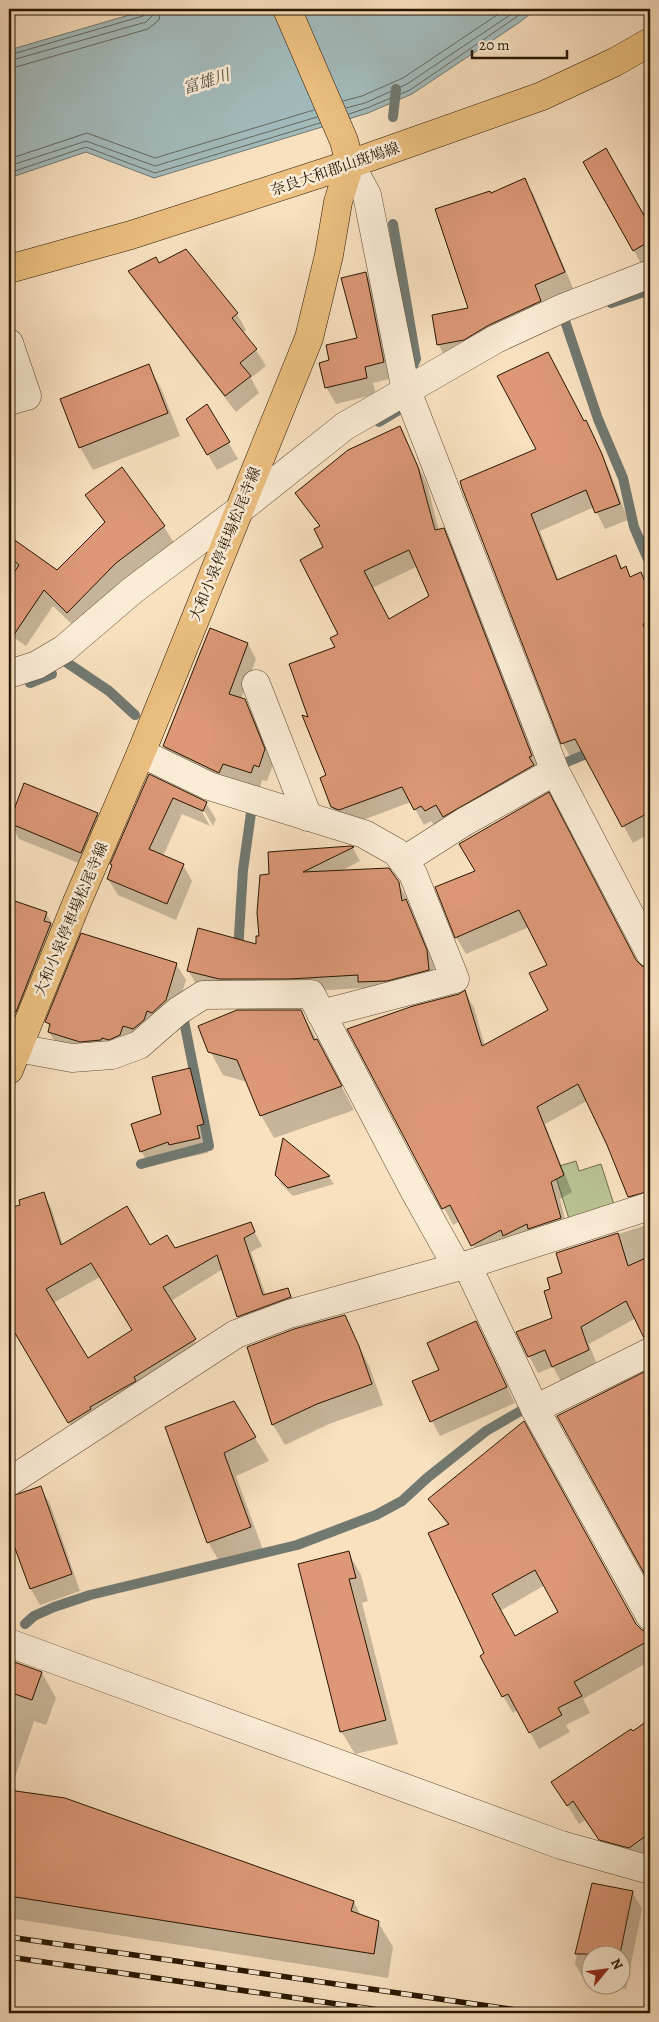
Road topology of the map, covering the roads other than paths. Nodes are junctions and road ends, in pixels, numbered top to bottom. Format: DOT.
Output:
graph roads {
  1 [pos="287,9"];
  2 [pos="650,42"];
  3 [pos="347,153"];
  4 [pos="9,269"];
  5 [pos="650,274"];
  6 [pos="9,343"];
  7 [pos="407,389"];
  8 [pos="9,401"];
  9 [pos="238,511"];
  10 [pos="9,674"];
  11 [pos="256,684"];
  12 [pos="141,753"];
  13 [pos="555,771"];
  14 [pos="308,817"];
  15 [pos="403,861"];
  16 [pos="650,952"];
  17 [pos="321,1014"];
  18 [pos="12,1056"];
  19 [pos="650,1206"];
  20 [pos="462,1266"];
  21 [pos="650,1352"];
  22 [pos="533,1403"];
  23 [pos="9,1482"];
  24 [pos="650,1616"];
  25 [pos="9,1643"];
  26 [pos="650,1870"];
  1 -- 3 [label="main road"];
  2 -- 3 [label="main road, 奈良大和郡山斑鳩線"];
  3 -- 4 [label="main road, 奈良大和郡山斑鳩線"];
  3 -- 7 [label="street"];
  3 -- 9 [label="main road, 大和小泉停車場松尾寺線"];
  5 -- 7 [label="street"];
  6 -- 8 [label="street"];
  7 -- 9 [label="street"];
  7 -- 13 [label="street"];
  9 -- 10 [label="street"];
  9 -- 12 [label="main road, 大和小泉停車場松尾寺線"];
  11 -- 14 [label="street"];
  12 -- 14 [label="street"];
  12 -- 18 [label="main road, 大和小泉停車場松尾寺線"];
  13 -- 15 [label="street"];
  13 -- 16 [label="street"];
  14 -- 15 [label="street"];
  15 -- 17 [label="street"];
  17 -- 18 [label="street"];
  17 -- 20 [label="street"];
  19 -- 20 [label="street"];
  20 -- 22 [label="street"];
  20 -- 23 [label="street"];
  21 -- 22 [label="street"];
  22 -- 24 [label="street"];
  25 -- 26 [label="street"];
}
